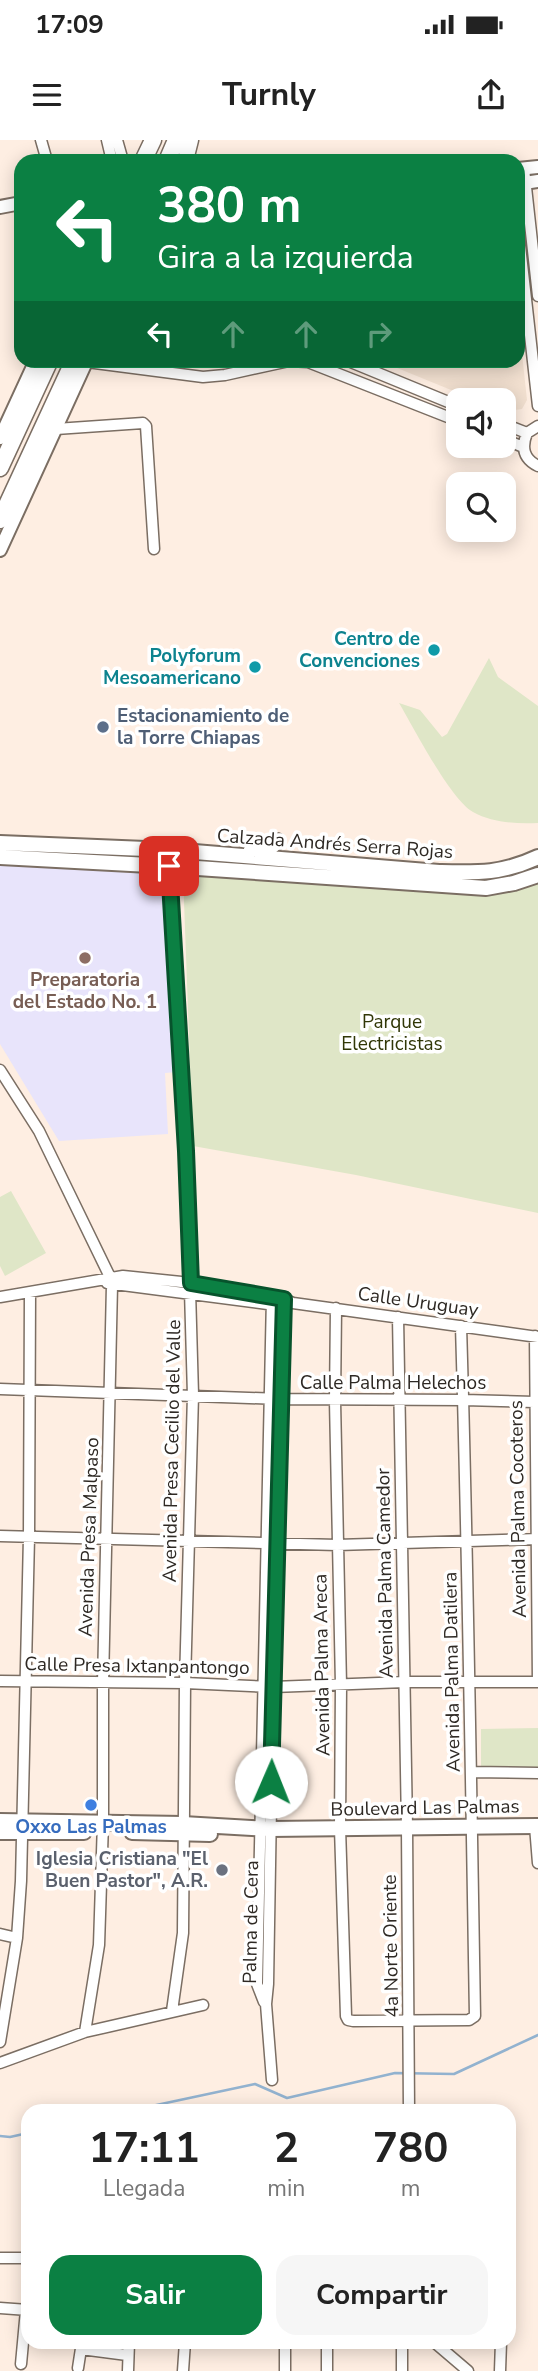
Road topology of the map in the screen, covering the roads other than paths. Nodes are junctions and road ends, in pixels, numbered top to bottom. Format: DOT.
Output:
graph roads {
  1 [pos="527,182"];
  2 [pos="525,290"];
  3 [pos="538,296"];
  4 [pos="32,368"];
  5 [pos="46,368"];
  6 [pos="79,368"];
  7 [pos="80,368"];
  8 [pos="136,368"];
  9 [pos="257,368"];
  10 [pos="323,368"];
  11 [pos="365,368"];
  12 [pos="446,401"];
  13 [pos="538,406"];
  14 [pos="446,416"];
  15 [pos="538,426"];
  16 [pos="55,429"];
  17 [pos="516,429"];
  18 [pos="527,433"];
  19 [pos="0,438"];
  20 [pos="516,444"];
  21 [pos="523,447"];
  22 [pos="538,466"];
  23 [pos="0,468"];
  24 [pos="37,468"];
  25 [pos="2,515"];
  26 [pos="154,549"];
  27 [pos="0,550"];
  28 [pos="277,841"];
  29 [pos="0,843"];
  30 [pos="170,850"];
  31 [pos="236,856"];
  32 [pos="0,857"];
  33 [pos="538,857"];
  34 [pos="169,866"];
  35 [pos="538,875"];
  36 [pos="0,1070"];
  37 [pos="108,1281"];
  38 [pos="191,1288"];
  39 [pos="30,1292"];
  40 [pos="0,1297"];
  41 [pos="271,1301"];
  42 [pos="286,1303"];
  43 [pos="336,1308"];
  44 [pos="398,1317"];
  45 [pos="461,1325"];
  46 [pos="536,1337"];
  47 [pos="0,1389"];
  48 [pos="31,1390"];
  49 [pos="111,1394"];
  50 [pos="193,1395"];
  51 [pos="274,1399"];
  52 [pos="464,1399"];
  53 [pos="335,1401"];
  54 [pos="399,1401"];
  55 [pos="534,1402"];
  56 [pos="0,1536"];
  57 [pos="29,1537"];
  58 [pos="538,1539"];
  59 [pos="107,1540"];
  60 [pos="189,1542"];
  61 [pos="402,1542"];
  62 [pos="468,1542"];
  63 [pos="272,1543"];
  64 [pos="337,1545"];
  65 [pos="0,1681"];
  66 [pos="26,1681"];
  67 [pos="405,1682"];
  68 [pos="538,1682"];
  69 [pos="103,1683"];
  70 [pos="185,1683"];
  71 [pos="468,1683"];
  72 [pos="341,1685"];
  73 [pos="268,1687"];
  74 [pos="471,1772"];
  75 [pos="538,1773"];
  76 [pos="0,1821"];
  77 [pos="21,1826"];
  78 [pos="536,1826"];
  79 [pos="103,1827"];
  80 [pos="407,1827"];
  81 [pos="472,1827"];
  82 [pos="341,1828"];
  83 [pos="183,1829"];
  84 [pos="263,1830"];
  85 [pos="0,1832"];
  86 [pos="538,1863"];
  87 [pos="0,1934"];
  88 [pos="18,1938"];
  89 [pos="5,1986"];
  90 [pos="203,2005"];
  91 [pos="172,2011"];
  92 [pos="409,2020"];
  93 [pos="85,2032"];
  94 [pos="0,2042"];
  95 [pos="0,2063"];
  96 [pos="272,2080"];
  97 [pos="409,2104"];
  98 [pos="0,2258"];
  99 [pos="21,2258"];
  100 [pos="0,2308"];
  101 [pos="21,2310"];
  102 [pos="23,2349"];
  103 [pos="81,2349"];
  104 [pos="100,2349"];
  105 [pos="127,2349"];
  106 [pos="185,2349"];
  107 [pos="285,2349"];
  108 [pos="327,2349"];
  109 [pos="402,2349"];
  110 [pos="442,2349"];
  111 [pos="501,2349"];
  112 [pos="127,2355"];
  113 [pos="21,2364"];
  114 [pos="78,2368"];
  115 [pos="128,2371"];
  116 [pos="183,2371"];
  117 [pos="285,2371"];
  118 [pos="327,2371"];
  119 [pos="402,2371"];
  120 [pos="468,2371"];
  121 [pos="500,2371"];
  1 -- 3 [label="street"];
  2 -- 13 [label="street"];
  4 -- 19 [label="street"];
  5 -- 23 [label="highway"];
  6 -- 25 [label="highway"];
  7 -- 16 [label="street"];
  8 -- 9 [label="street"];
  10 -- 14 [label="street"];
  11 -- 12 [label="street"];
  15 -- 18 [label="street"];
  16 -- 24 [label="street"];
  16 -- 26 [label="street"];
  17 -- 18 [label="street"];
  18 -- 21 [label="street"];
  20 -- 21 [label="street"];
  21 -- 22 [label="street"];
  24 -- 25 [label="highway"];
  24 -- 27 [label="street"];
  28 -- 31 [label="main road"];
  29 -- 30 [label="main road, Calzada Andrés Serra Rojas"];
  30 -- 31 [label="main road, Calzada Andrés Serra Rojas"];
  30 -- 34 [label="street, Avenida Presa Cecilio del Valle"];
  31 -- 33 [label="main road, Calzada Andrés Serra Rojas"];
  32 -- 34 [label="main road, Calzada Andrés Serra Rojas"];
  34 -- 35 [label="main road, Calzada Andrés Serra Rojas"];
  34 -- 38 [label="street, Avenida Presa Cecilio del Valle"];
  36 -- 37 [label="street, Avenida Presa Malpaso"];
  37 -- 38 [label="street, Calle Uruguay"];
  37 -- 39 [label="street, Calle Uruguay"];
  37 -- 49 [label="street, Avenida Presa Malpaso"];
  38 -- 41 [label="street, Calle Uruguay"];
  38 -- 50 [label="street, Avenida Presa Cecilio del Valle"];
  39 -- 40 [label="street, Calle Uruguay"];
  39 -- 48 [label="street"];
  41 -- 42 [label="street, Calle Uruguay"];
  41 -- 51 [label="street, Palma de Cera"];
  42 -- 43 [label="street, Calle Uruguay"];
  42 -- 51 [label="street, Palma de Cera"];
  43 -- 44 [label="street, Calle Uruguay"];
  43 -- 53 [label="street, Avenida Palma Areca"];
  44 -- 45 [label="street, Calle Uruguay"];
  44 -- 54 [label="street, Avenida Palma Camedor"];
  45 -- 46 [label="street, Calle Uruguay"];
  45 -- 52 [label="street, Avenida Palma Datilera"];
  46 -- 55 [label="street, Avenida Palma Cocoteros"];
  47 -- 48 [label="street, Calle Palma Helechos"];
  48 -- 49 [label="street, Calle Palma Helechos"];
  48 -- 57 [label="street"];
  49 -- 50 [label="street, Calle Palma Helechos"];
  49 -- 59 [label="street, Avenida Presa Malpaso"];
  50 -- 51 [label="street, Calle Palma Helechos"];
  50 -- 60 [label="street, Avenida Presa Cecilio del Valle"];
  51 -- 53 [label="street, Calle Palma Helechos"];
  51 -- 63 [label="street, Palma de Cera"];
  52 -- 54 [label="street, Calle Palma Helechos"];
  52 -- 55 [label="street, Calle Palma Helechos"];
  52 -- 62 [label="street, Avenida Palma Datilera"];
  53 -- 54 [label="street, Calle Palma Helechos"];
  53 -- 64 [label="street, Avenida Palma Areca"];
  54 -- 61 [label="street, Avenida Palma Camedor"];
  55 -- 58 [label="street, Avenida Palma Cocoteros"];
  56 -- 57 [label="street"];
  57 -- 59 [label="street"];
  57 -- 66 [label="street"];
  58 -- 62 [label="street"];
  58 -- 68 [label="street, Avenida Palma Cocoteros"];
  59 -- 60 [label="street"];
  59 -- 69 [label="street, Avenida Presa Malpaso"];
  60 -- 63 [label="street"];
  60 -- 70 [label="street, Avenida Presa Cecilio del Valle"];
  61 -- 62 [label="street"];
  61 -- 64 [label="street"];
  61 -- 67 [label="street, Avenida Palma Camedor"];
  62 -- 71 [label="street, Avenida Palma Datilera"];
  63 -- 64 [label="street"];
  63 -- 73 [label="street, Palma de Cera"];
  64 -- 72 [label="street, Avenida Palma Areca"];
  65 -- 66 [label="street, Calle Presa Ixtanpantongo"];
  66 -- 69 [label="street, Calle Presa Ixtanpantongo"];
  66 -- 77 [label="street"];
  67 -- 71 [label="street, Calle Presa Ixtanpantongo"];
  67 -- 72 [label="street, Calle Presa Ixtanpantongo"];
  67 -- 80 [label="street, Avenida Palma Camedor"];
  68 -- 71 [label="street, Calle Presa Ixtanpantongo"];
  69 -- 70 [label="street, Calle Presa Ixtanpantongo"];
  69 -- 79 [label="street, Avenida Presa Malpaso"];
  70 -- 73 [label="street, Calle Presa Ixtanpantongo"];
  70 -- 83 [label="street, Avenida Presa Cecilio del Valle"];
  71 -- 74 [label="street, Avenida Palma Datilera"];
  72 -- 73 [label="street, Calle Presa Ixtanpantongo"];
  72 -- 82 [label="street, Avenida Palma Areca"];
  73 -- 84 [label="street, Palma de Cera"];
  74 -- 75 [label="street"];
  74 -- 81 [label="street, Avenida Palma Datilera"];
  76 -- 77 [label="main road"];
  77 -- 79 [label="main road, Boulevard Las Palmas"];
  77 -- 85 [label="main road"];
  77 -- 88 [label="street"];
  78 -- 81 [label="main road, Boulevard Las Palmas"];
  78 -- 86 [label="street"];
  79 -- 83 [label="main road, Boulevard Las Palmas"];
  79 -- 93 [label="street, Avenida Presa Malpaso"];
  80 -- 81 [label="main road, Boulevard Las Palmas"];
  80 -- 82 [label="main road, Boulevard Las Palmas"];
  80 -- 92 [label="street, 4a Norte Oriente"];
  81 -- 92 [label="street, Avenida Palma Datilera"];
  82 -- 84 [label="main road, Boulevard Las Palmas"];
  82 -- 92 [label="street, Avenida Palma Areca"];
  83 -- 84 [label="main road, Boulevard Las Palmas"];
  83 -- 91 [label="street, Avenida Presa Cecilio del Valle"];
  84 -- 96 [label="street, Palma de Cera"];
  87 -- 88 [label="street"];
  88 -- 89 [label="street"];
  89 -- 94 [label="street"];
  90 -- 91 [label="street"];
  91 -- 93 [label="street"];
  92 -- 97 [label="street, 4a Norte Oriente"];
  93 -- 95 [label="street"];
  98 -- 99 [label="street"];
  100 -- 101 [label="street"];
  102 -- 113 [label="street"];
  103 -- 114 [label="street"];
  104 -- 112 [label="street"];
  105 -- 112 [label="street"];
  106 -- 116 [label="street"];
  107 -- 117 [label="street"];
  108 -- 118 [label="street"];
  109 -- 119 [label="street"];
  110 -- 120 [label="street"];
  111 -- 121 [label="street"];
  112 -- 115 [label="street"];
}
